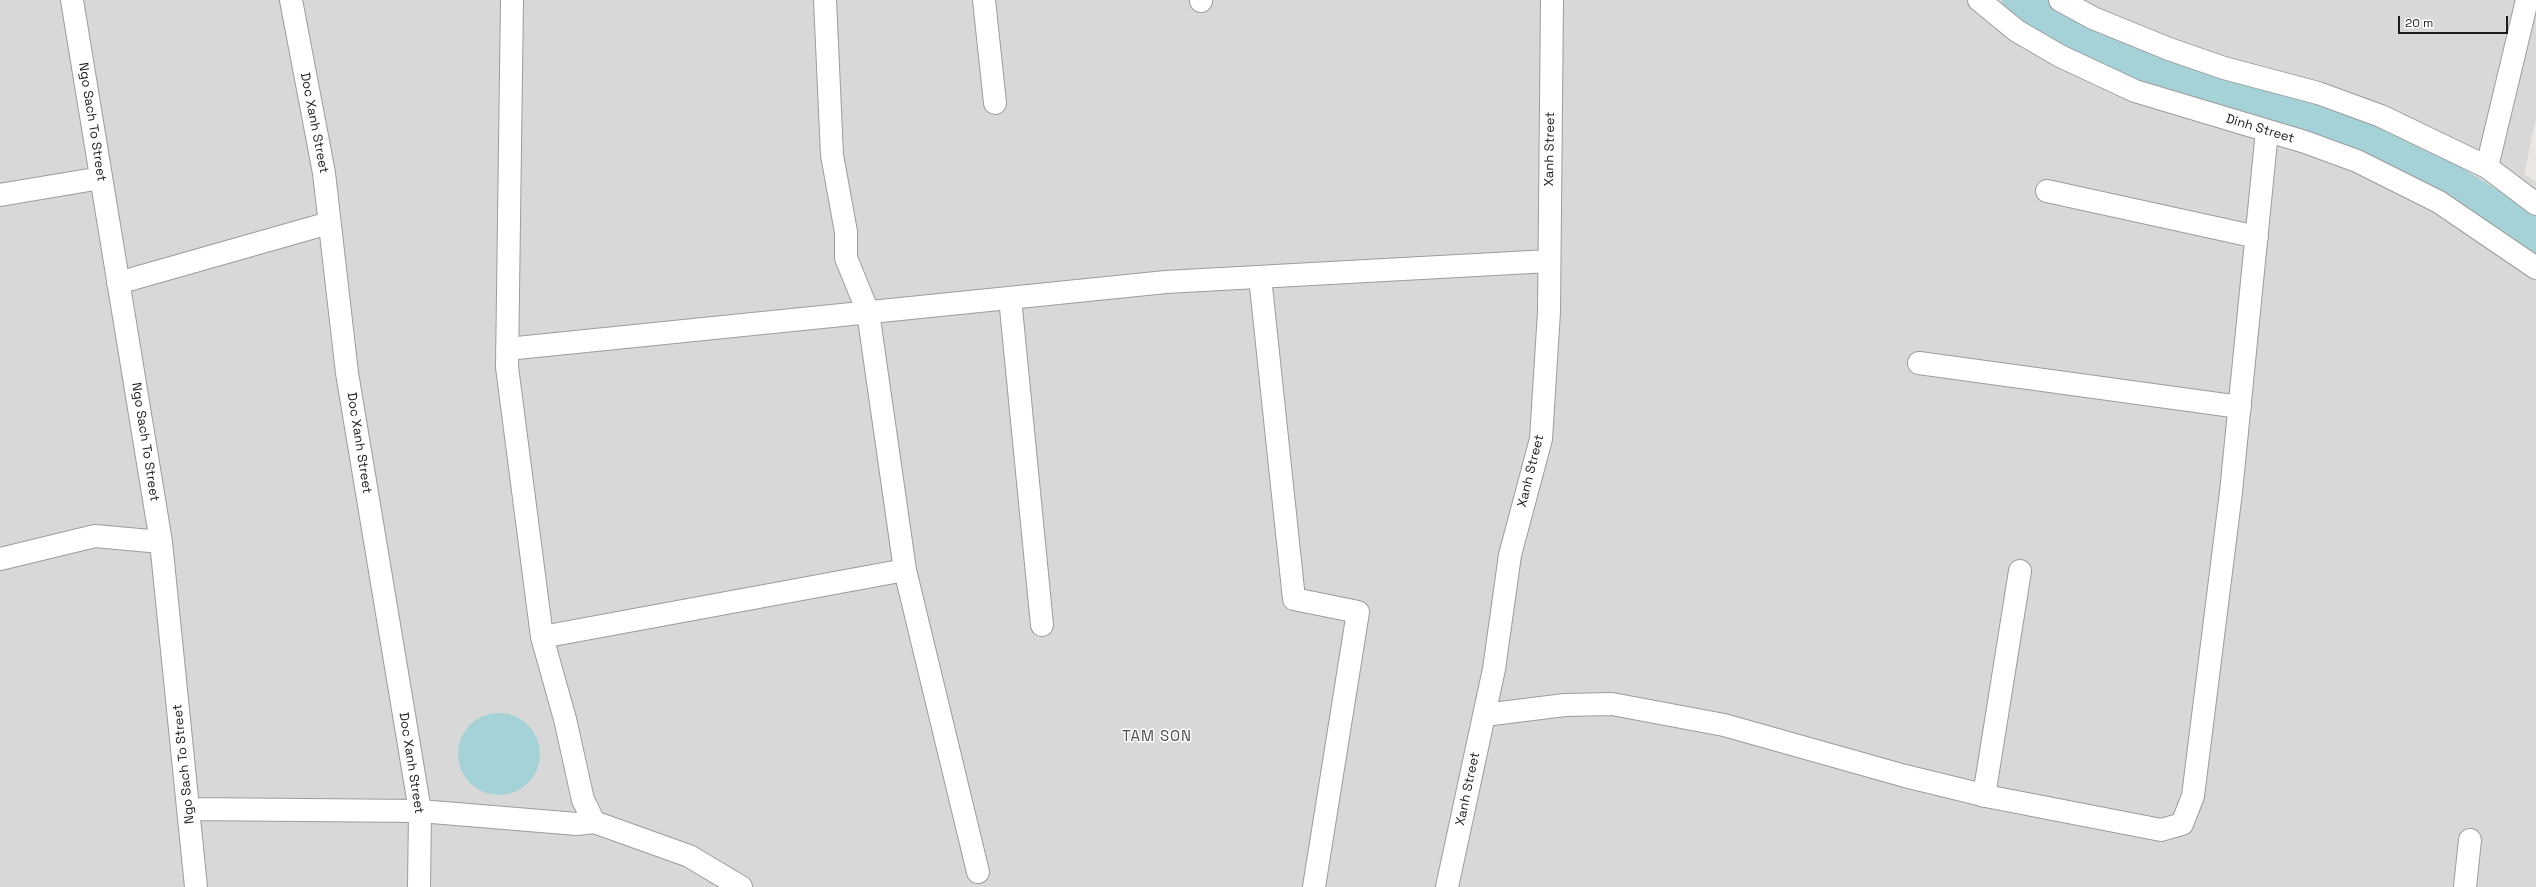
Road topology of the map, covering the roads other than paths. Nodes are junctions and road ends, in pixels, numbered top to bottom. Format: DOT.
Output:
graph roads {
  1 [pos="72,0"];
  2 [pos="291,0"];
  3 [pos="512,0"];
  4 [pos="825,0"];
  5 [pos="984,0"];
  6 [pos="1552,0"];
  7 [pos="1979,0"];
  8 [pos="2060,0"];
  9 [pos="2527,0"];
  10 [pos="995,102"];
  11 [pos="2267,131"];
  12 [pos="2487,167"];
  13 [pos="101,178"];
  14 [pos="2047,191"];
  15 [pos="0,195"];
  16 [pos="2536,204"];
  17 [pos="329,223"];
  18 [pos="2257,237"];
  19 [pos="1549,261"];
  20 [pos="2536,268"];
  21 [pos="1260,277"];
  22 [pos="118,283"];
  23 [pos="1010,298"];
  24 [pos="868,312"];
  25 [pos="507,349"];
  26 [pos="1919,363"];
  27 [pos="2240,407"];
  28 [pos="161,542"];
  29 [pos="0,559"];
  30 [pos="905,570"];
  31 [pos="2020,571"];
  32 [pos="1042,625"];
  33 [pos="542,637"];
  34 [pos="1484,715"];
  35 [pos="1984,796"];
  36 [pos="188,809"];
  37 [pos="420,811"];
  38 [pos="594,822"];
  39 [pos="2470,840"];
  40 [pos="978,872"];
  41 [pos="196,887"];
  42 [pos="419,887"];
  43 [pos="741,887"];
  44 [pos="1314,887"];
  45 [pos="1447,887"];
  46 [pos="2465,887"];
  1 -- 13 [label="street, Ngo Sach To Street"];
  2 -- 17 [label="street, Doc Xanh Street"];
  3 -- 25 [label="street"];
  4 -- 24 [label="street"];
  5 -- 10 [label="street"];
  6 -- 19 [label="street, Xanh Street"];
  7 -- 11 [label="street, Dinh Street"];
  8 -- 12 [label="street"];
  9 -- 12 [label="street"];
  11 -- 18 [label="street"];
  11 -- 20 [label="street, Dinh Street"];
  12 -- 16 [label="street"];
  13 -- 15 [label="street"];
  13 -- 22 [label="street, Ngo Sach To Street"];
  14 -- 18 [label="street"];
  17 -- 22 [label="street"];
  17 -- 37 [label="street, Doc Xanh Street"];
  18 -- 27 [label="street"];
  19 -- 21 [label="street"];
  19 -- 34 [label="street, Xanh Street"];
  21 -- 23 [label="street"];
  21 -- 44 [label="street"];
  22 -- 28 [label="street, Ngo Sach To Street"];
  23 -- 24 [label="street"];
  23 -- 32 [label="street"];
  24 -- 25 [label="street"];
  24 -- 30 [label="street"];
  25 -- 33 [label="street"];
  26 -- 27 [label="street"];
  27 -- 35 [label="street"];
  28 -- 29 [label="street"];
  28 -- 36 [label="street, Ngo Sach To Street"];
  30 -- 33 [label="street"];
  30 -- 40 [label="street"];
  31 -- 35 [label="street"];
  33 -- 38 [label="street"];
  34 -- 35 [label="street"];
  34 -- 45 [label="street, Xanh Street"];
  36 -- 37 [label="street"];
  36 -- 41 [label="street, Ngo Sach To Street"];
  37 -- 38 [label="street"];
  37 -- 42 [label="street, Doc Xanh Street"];
  38 -- 43 [label="street"];
  39 -- 46 [label="street"];
}
